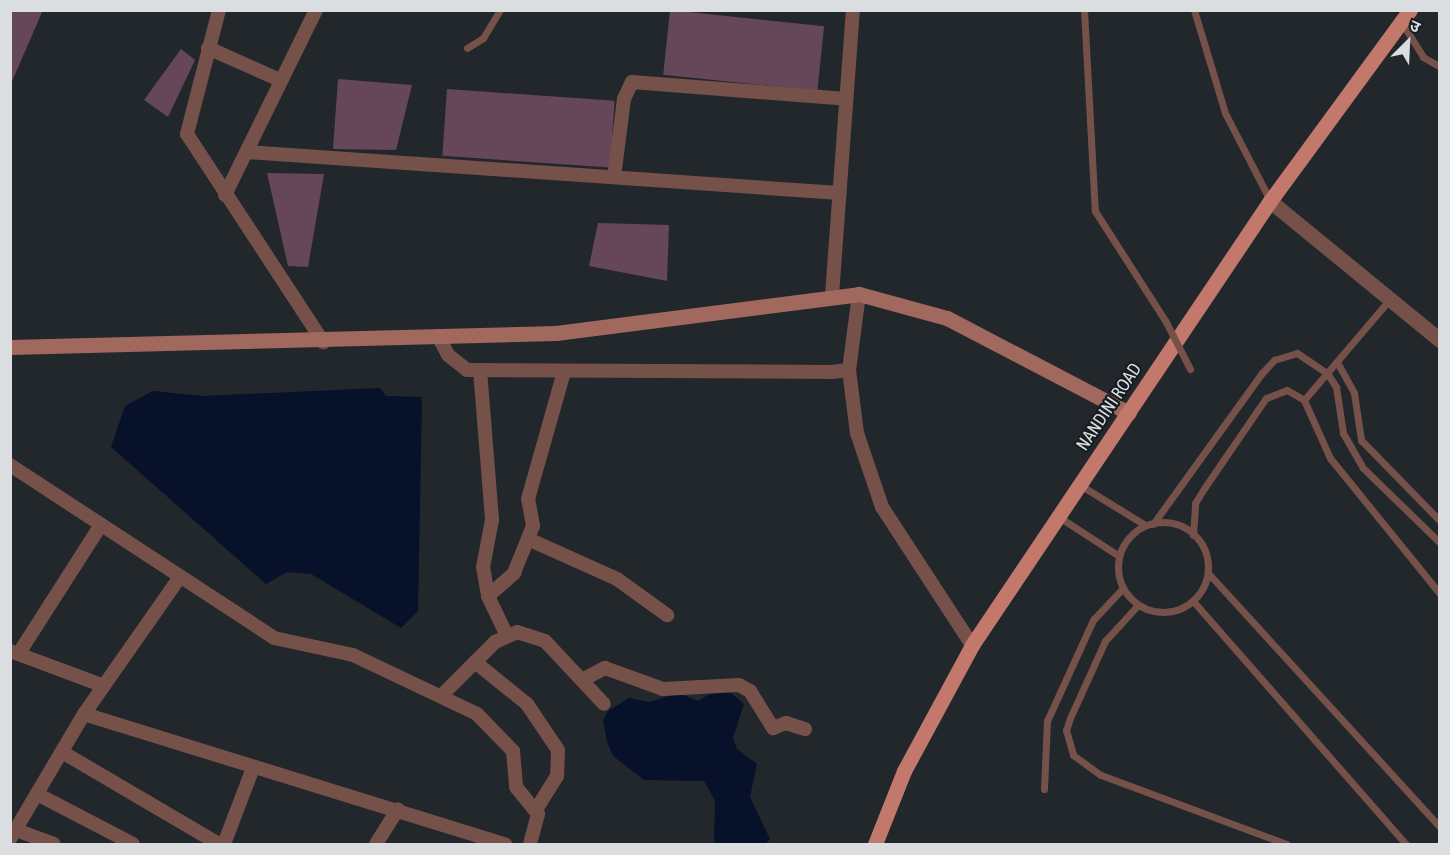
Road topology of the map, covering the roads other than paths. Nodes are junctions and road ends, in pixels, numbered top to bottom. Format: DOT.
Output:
graph roads {
  1 [pos="219,10"];
  2 [pos="316,10"];
  3 [pos="500,10"];
  4 [pos="853,10"];
  5 [pos="1084,10"];
  6 [pos="1194,10"];
  7 [pos="1406,17"];
  8 [pos="208,48"];
  9 [pos="467,48"];
  10 [pos="1440,67"];
  11 [pos="280,80"];
  12 [pos="846,99"];
  13 [pos="247,152"];
  14 [pos="614,177"];
  15 [pos="840,193"];
  16 [pos="225,195"];
  17 [pos="1270,201"];
  18 [pos="860,294"];
  19 [pos="832,295"];
  20 [pos="1389,300"];
  21 [pos="438,336"];
  22 [pos="1440,340"];
  23 [pos="323,342"];
  24 [pos="10,347"];
  25 [pos="1337,362"];
  26 [pos="1190,369"];
  27 [pos="480,370"];
  28 [pos="849,370"];
  29 [pos="564,372"];
  30 [pos="1327,373"];
  31 [pos="1304,400"];
  32 [pos="1129,413"];
  33 [pos="10,465"];
  34 [pos="1080,485"];
  35 [pos="1059,517"];
  36 [pos="1440,521"];
  37 [pos="101,525"];
  38 [pos="1149,525"];
  39 [pos="1193,535"];
  40 [pos="528,539"];
  41 [pos="1440,543"];
  42 [pos="1119,556"];
  43 [pos="1208,573"];
  44 [pos="180,577"];
  45 [pos="1123,588"];
  46 [pos="1440,594"];
  47 [pos="488,596"];
  48 [pos="1193,602"];
  49 [pos="1138,605"];
  50 [pos="667,615"];
  51 [pos="507,636"];
  52 [pos="972,645"];
  53 [pos="15,652"];
  54 [pos="475,662"];
  55 [pos="584,679"];
  56 [pos="104,686"];
  57 [pos="442,695"];
  58 [pos="604,704"];
  59 [pos="84,714"];
  60 [pos="805,729"];
  61 [pos="62,752"];
  62 [pos="253,768"];
  63 [pos="1044,789"];
  64 [pos="37,794"];
  65 [pos="398,809"];
  66 [pos="536,810"];
  67 [pos="1440,827"];
  68 [pos="13,834"];
  69 [pos="54,844"];
  70 [pos="133,844"];
  71 [pos="219,844"];
  72 [pos="224,844"];
  73 [pos="376,844"];
  74 [pos="505,844"];
  75 [pos="530,844"];
  76 [pos="875,844"];
  77 [pos="1287,844"];
  78 [pos="1406,844"];
  1 -- 8 [label="street"];
  2 -- 11 [label="street"];
  3 -- 9 [label="lane"];
  4 -- 12 [label="street"];
  5 -- 26 [label="lane, bridge"];
  6 -- 17 [label="lane"];
  7 -- 10 [label="lane"];
  7 -- 17 [label="main road, NANDINI ROAD"];
  8 -- 11 [label="street"];
  8 -- 16 [label="street"];
  11 -- 13 [label="street"];
  12 -- 14 [label="street"];
  12 -- 15 [label="street"];
  13 -- 14 [label="street"];
  13 -- 16 [label="street"];
  14 -- 15 [label="street"];
  15 -- 19 [label="street"];
  16 -- 23 [label="street"];
  17 -- 20 [label="street"];
  17 -- 32 [label="main road, NANDINI ROAD"];
  18 -- 19 [label="main road"];
  18 -- 28 [label="street"];
  18 -- 32 [label="main road"];
  19 -- 21 [label="main road"];
  20 -- 22 [label="street"];
  20 -- 25 [label="lane"];
  21 -- 23 [label="main road"];
  21 -- 27 [label="street"];
  23 -- 24 [label="main road"];
  25 -- 30 [label="lane"];
  25 -- 36 [label="lane"];
  27 -- 29 [label="street"];
  27 -- 47 [label="street"];
  28 -- 29 [label="street"];
  28 -- 52 [label="street"];
  29 -- 40 [label="street"];
  30 -- 31 [label="lane"];
  30 -- 38 [label="lane"];
  30 -- 41 [label="lane"];
  31 -- 39 [label="lane"];
  31 -- 46 [label="lane"];
  32 -- 34 [label="main road, NANDINI ROAD"];
  33 -- 37 [label="street"];
  34 -- 35 [label="main road, NANDINI ROAD"];
  34 -- 38 [label="lane"];
  35 -- 42 [label="lane"];
  35 -- 52 [label="main road, NANDINI ROAD"];
  37 -- 44 [label="street"];
  37 -- 53 [label="street"];
  38 -- 39 [label="lane"];
  38 -- 42 [label="lane"];
  39 -- 43 [label="lane"];
  40 -- 47 [label="street"];
  40 -- 50 [label="street"];
  42 -- 45 [label="lane"];
  43 -- 48 [label="lane"];
  43 -- 67 [label="lane"];
  44 -- 56 [label="street"];
  44 -- 57 [label="street"];
  45 -- 49 [label="lane"];
  45 -- 63 [label="lane"];
  47 -- 51 [label="street"];
  48 -- 49 [label="lane"];
  48 -- 78 [label="lane"];
  49 -- 77 [label="lane"];
  51 -- 54 [label="street"];
  51 -- 55 [label="street"];
  52 -- 76 [label="main road, NANDINI ROAD"];
  53 -- 56 [label="street"];
  54 -- 57 [label="street"];
  54 -- 66 [label="street"];
  55 -- 58 [label="street"];
  55 -- 60 [label="street"];
  56 -- 59 [label="street"];
  57 -- 66 [label="street"];
  59 -- 61 [label="street"];
  59 -- 62 [label="street"];
  61 -- 64 [label="street"];
  61 -- 71 [label="street"];
  62 -- 65 [label="street"];
  62 -- 72 [label="street"];
  64 -- 68 [label="street"];
  64 -- 70 [label="street"];
  65 -- 73 [label="street"];
  65 -- 74 [label="street"];
  66 -- 75 [label="street"];
  68 -- 69 [label="street"];
}
